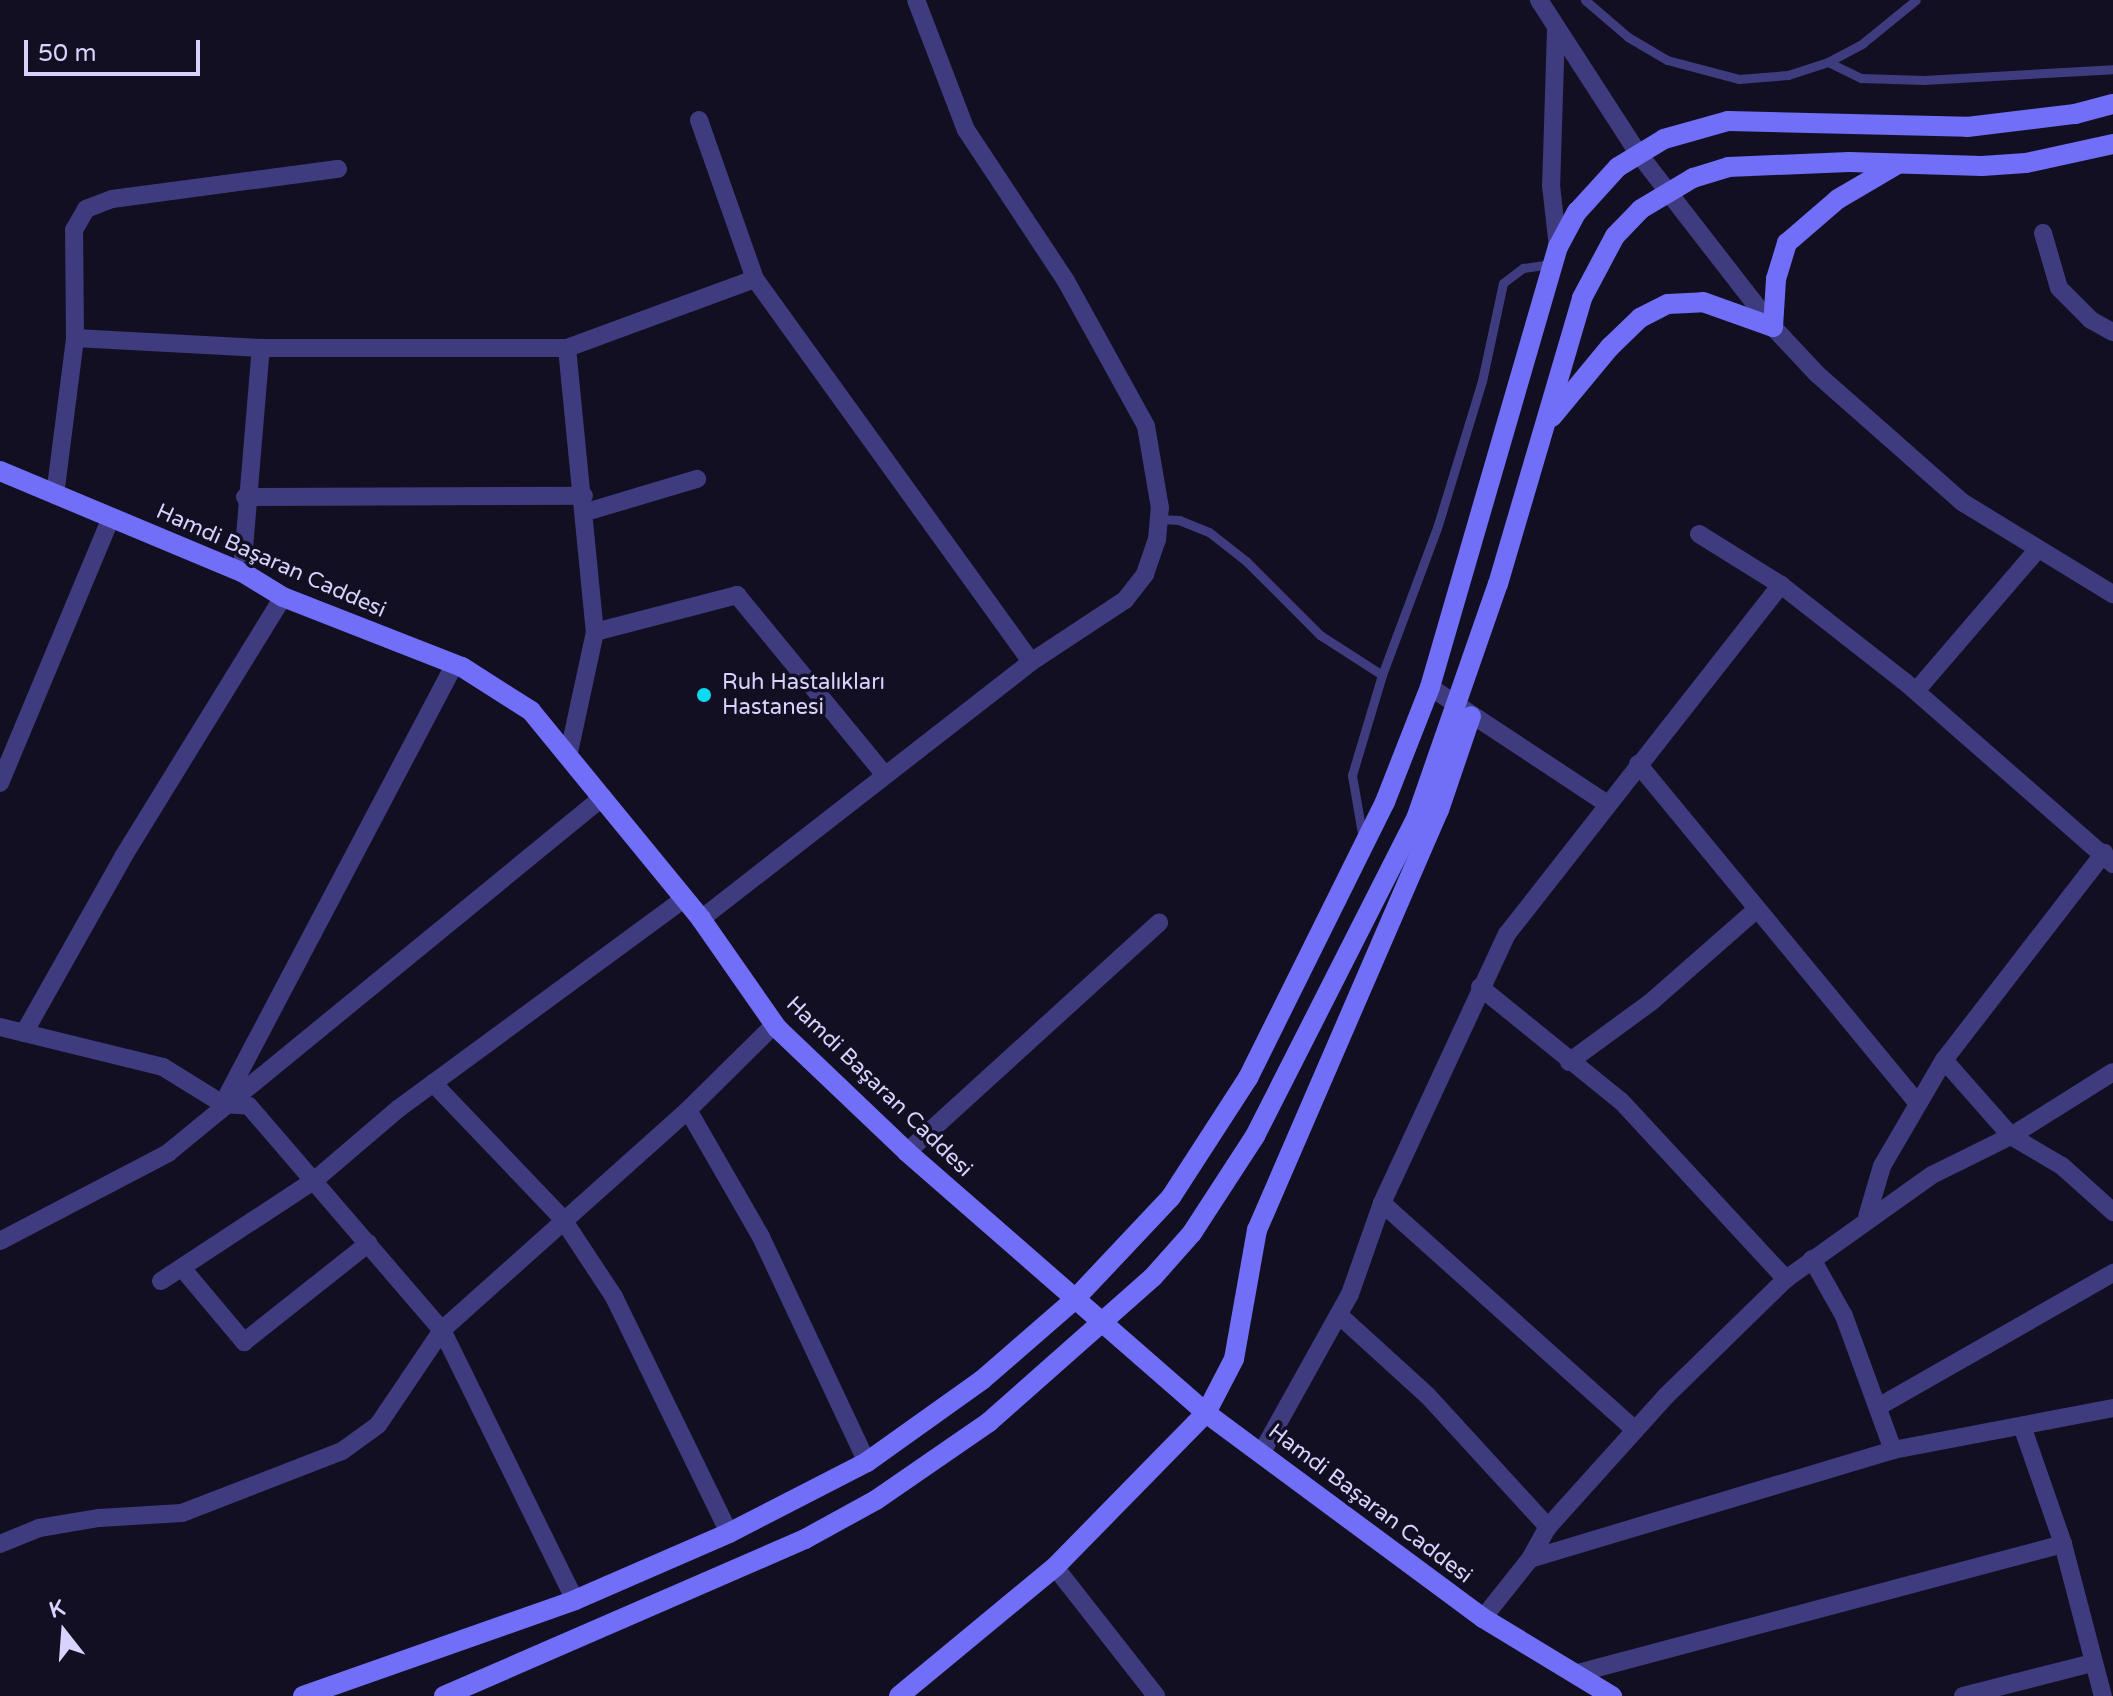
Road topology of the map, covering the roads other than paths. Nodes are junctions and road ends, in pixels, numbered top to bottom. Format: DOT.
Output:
graph roads {
  1 [pos="916,0"];
  2 [pos="1539,0"];
  3 [pos="1585,0"];
  4 [pos="1916,0"];
  5 [pos="1556,30"];
  6 [pos="1828,62"];
  7 [pos="2113,69"];
  8 [pos="2113,104"];
  9 [pos="699,120"];
  10 [pos="2113,144"];
  11 [pos="1638,153"];
  12 [pos="1902,162"];
  13 [pos="338,169"];
  14 [pos="1666,191"];
  15 [pos="2043,233"];
  16 [pos="1556,256"];
  17 [pos="755,279"];
  18 [pos="1773,327"];
  19 [pos="2113,332"];
  20 [pos="75,338"];
  21 [pos="261,348"];
  22 [pos="567,348"];
  23 [pos="1546,423"];
  24 [pos="0,472"];
  25 [pos="697,479"];
  26 [pos="55,495"];
  27 [pos="245,497"];
  28 [pos="585,504"];
  29 [pos="111,518"];
  30 [pos="1160,519"];
  31 [pos="1699,534"];
  32 [pos="2038,549"];
  33 [pos="242,572"];
  34 [pos="1781,585"];
  35 [pos="2113,594"];
  36 [pos="283,597"];
  37 [pos="595,632"];
  38 [pos="1031,662"];
  39 [pos="455,664"];
  40 [pos="1382,675"];
  41 [pos="1430,687"];
  42 [pos="1916,691"];
  43 [pos="1464,711"];
  44 [pos="569,752"];
  45 [pos="1638,764"];
  46 [pos="885,775"];
  47 [pos="0,783"];
  48 [pos="603,797"];
  49 [pos="1606,803"];
  50 [pos="1365,844"];
  51 [pos="2108,858"];
  52 [pos="684,899"];
  53 [pos="1757,909"];
  54 [pos="701,919"];
  55 [pos="1159,923"];
  56 [pos="1480,987"];
  57 [pos="775,1024"];
  58 [pos="0,1027"];
  59 [pos="24,1033"];
  60 [pos="1944,1060"];
  61 [pos="1569,1062"];
  62 [pos="2113,1072"];
  63 [pos="433,1083"];
  64 [pos="223,1104"];
  65 [pos="1918,1104"];
  66 [pos="688,1110"];
  67 [pos="2011,1136"];
  68 [pos="907,1152"];
  69 [pos="316,1179"];
  70 [pos="1382,1203"];
  71 [pos="2113,1212"];
  72 [pos="1867,1217"];
  73 [pos="562,1218"];
  74 [pos="0,1241"];
  75 [pos="369,1243"];
  76 [pos="1812,1259"];
  77 [pos="182,1268"];
  78 [pos="2113,1273"];
  79 [pos="1786,1279"];
  80 [pos="161,1281"];
  81 [pos="1074,1300"];
  82 [pos="1339,1315"];
  83 [pos="1102,1324"];
  84 [pos="442,1330"];
  85 [pos="1878,1407"];
  86 [pos="2113,1408"];
  87 [pos="1206,1413"];
  88 [pos="2022,1426"];
  89 [pos="1635,1430"];
  90 [pos="1893,1450"];
  91 [pos="1262,1452"];
  92 [pos="867,1462"];
  93 [pos="1548,1527"];
  94 [pos="729,1533"];
  95 [pos="0,1544"];
  96 [pos="2063,1544"];
  97 [pos="1530,1559"];
  98 [pos="1055,1567"];
  99 [pos="575,1600"];
  100 [pos="1483,1618"];
  101 [pos="2092,1663"];
  102 [pos="1578,1673"];
  103 [pos="303,1696"];
  104 [pos="444,1696"];
  105 [pos="899,1696"];
  106 [pos="1156,1696"];
  107 [pos="1612,1696"];
  108 [pos="1963,1696"];
  109 [pos="2103,1696"];
  1 -- 30 [label="street"];
  2 -- 5 [label="street"];
  3 -- 6 [label="lane"];
  4 -- 6 [label="lane"];
  5 -- 11 [label="street"];
  5 -- 16 [label="street"];
  6 -- 7 [label="lane"];
  8 -- 11 [label="main road"];
  9 -- 17 [label="street"];
  10 -- 12 [label="main road"];
  11 -- 14 [label="street"];
  11 -- 16 [label="main road"];
  12 -- 14 [label="main road"];
  12 -- 18 [label="main road"];
  13 -- 20 [label="street"];
  14 -- 18 [label="street"];
  14 -- 23 [label="main road"];
  15 -- 19 [label="street"];
  16 -- 40 [label="lane"];
  16 -- 41 [label="main road"];
  17 -- 22 [label="street"];
  17 -- 38 [label="street"];
  18 -- 23 [label="main road"];
  18 -- 32 [label="street"];
  20 -- 21 [label="street"];
  20 -- 26 [label="street"];
  21 -- 22 [label="street"];
  21 -- 27 [label="street"];
  22 -- 28 [label="street"];
  23 -- 43 [label="main road"];
  24 -- 26 [label="main road, Hamdi Başaran Caddesi"];
  25 -- 28 [label="street"];
  26 -- 29 [label="main road, Hamdi Başaran Caddesi"];
  27 -- 28 [label="street"];
  27 -- 33 [label="street"];
  28 -- 37 [label="street"];
  29 -- 33 [label="main road, Hamdi Başaran Caddesi"];
  29 -- 47 [label="street"];
  30 -- 38 [label="street"];
  30 -- 40 [label="lane"];
  31 -- 34 [label="street"];
  32 -- 35 [label="street"];
  32 -- 42 [label="street"];
  33 -- 36 [label="main road, Hamdi Başaran Caddesi"];
  34 -- 42 [label="street"];
  34 -- 45 [label="street"];
  36 -- 39 [label="main road, Hamdi Başaran Caddesi"];
  36 -- 59 [label="street"];
  37 -- 44 [label="street"];
  37 -- 46 [label="street"];
  38 -- 46 [label="street"];
  39 -- 44 [label="main road, Hamdi Başaran Caddesi"];
  39 -- 64 [label="street"];
  40 -- 50 [label="lane"];
  41 -- 43 [label="street"];
  41 -- 50 [label="main road"];
  42 -- 51 [label="street"];
  43 -- 49 [label="street"];
  43 -- 83 [label="main road"];
  43 -- 87 [label="main road"];
  44 -- 48 [label="main road, Hamdi Başaran Caddesi"];
  45 -- 49 [label="street"];
  45 -- 53 [label="street"];
  46 -- 54 [label="street"];
  48 -- 52 [label="main road, Hamdi Başaran Caddesi"];
  48 -- 64 [label="street"];
  49 -- 56 [label="street"];
  50 -- 81 [label="main road"];
  51 -- 60 [label="street"];
  52 -- 54 [label="main road, Hamdi Başaran Caddesi"];
  52 -- 63 [label="street"];
  53 -- 61 [label="street"];
  53 -- 65 [label="street"];
  54 -- 57 [label="main road, Hamdi Başaran Caddesi"];
  55 -- 68 [label="street"];
  56 -- 61 [label="street"];
  56 -- 70 [label="street"];
  57 -- 66 [label="street"];
  57 -- 68 [label="main road, Hamdi Başaran Caddesi"];
  58 -- 59 [label="street"];
  59 -- 64 [label="street"];
  60 -- 65 [label="street"];
  60 -- 67 [label="street"];
  61 -- 79 [label="street"];
  62 -- 67 [label="street"];
  63 -- 69 [label="street"];
  63 -- 73 [label="street"];
  64 -- 69 [label="street"];
  64 -- 74 [label="street"];
  65 -- 72 [label="street"];
  66 -- 73 [label="street"];
  66 -- 92 [label="street"];
  67 -- 71 [label="street"];
  67 -- 72 [label="street"];
  68 -- 81 [label="main road, Hamdi Başaran Caddesi"];
  69 -- 75 [label="street"];
  69 -- 77 [label="street"];
  70 -- 82 [label="street"];
  70 -- 89 [label="street"];
  72 -- 76 [label="street"];
  73 -- 84 [label="street"];
  73 -- 94 [label="street"];
  75 -- 77 [label="street"];
  75 -- 84 [label="street"];
  76 -- 79 [label="street"];
  76 -- 85 [label="street"];
  77 -- 80 [label="street"];
  78 -- 85 [label="street"];
  79 -- 89 [label="street"];
  81 -- 83 [label="main road, Hamdi Başaran Caddesi"];
  81 -- 92 [label="main road"];
  82 -- 91 [label="street"];
  82 -- 93 [label="street"];
  83 -- 87 [label="main road, Hamdi Başaran Caddesi"];
  83 -- 104 [label="main road"];
  84 -- 95 [label="street"];
  84 -- 99 [label="street"];
  85 -- 90 [label="street"];
  86 -- 88 [label="street"];
  87 -- 91 [label="main road, Hamdi Başaran Caddesi"];
  87 -- 98 [label="main road"];
  88 -- 90 [label="street"];
  88 -- 96 [label="street"];
  89 -- 93 [label="street"];
  90 -- 97 [label="street"];
  91 -- 100 [label="main road, Hamdi Başaran Caddesi"];
  92 -- 94 [label="main road"];
  93 -- 97 [label="street"];
  94 -- 99 [label="main road"];
  96 -- 101 [label="street"];
  96 -- 102 [label="street"];
  97 -- 100 [label="street"];
  98 -- 105 [label="main road"];
  98 -- 106 [label="street"];
  99 -- 103 [label="main road"];
  100 -- 102 [label="main road, Hamdi Başaran Caddesi"];
  101 -- 108 [label="street"];
  101 -- 109 [label="street"];
  102 -- 107 [label="main road, Hamdi Başaran Caddesi"];
}
